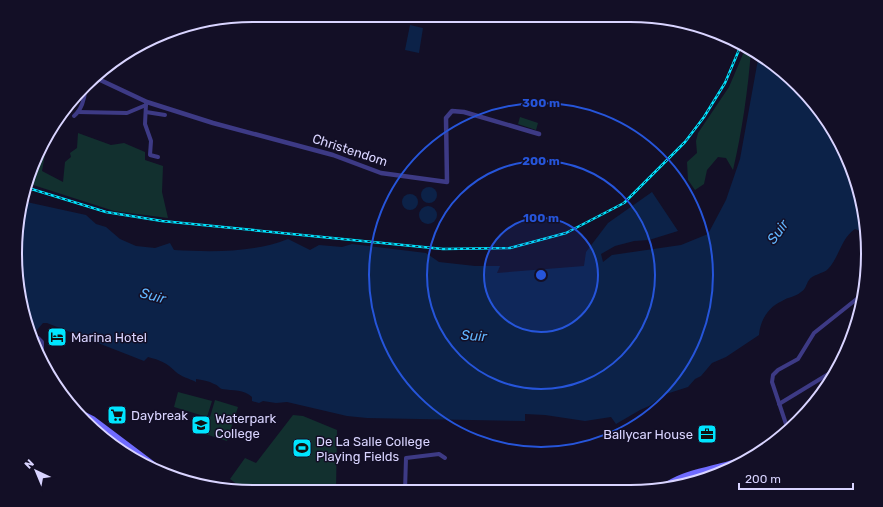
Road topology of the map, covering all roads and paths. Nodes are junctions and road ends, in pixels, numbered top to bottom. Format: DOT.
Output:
graph roads {
  1 [pos="100,80"];
  2 [pos="84,96"];
  3 [pos="146,104"];
  4 [pos="78,112"];
  5 [pos="146,112"];
  6 [pos="165,115"];
  7 [pos="74,116"];
  8 [pos="538,134"];
  9 [pos="158,157"];
  10 [pos="857,300"];
  11 [pos="39,339"];
  12 [pos="43,349"];
  13 [pos="827,375"];
  14 [pos="779,404"];
  15 [pos="91,418"];
  16 [pos="786,424"];
  17 [pos="137,454"];
  18 [pos="445,458"];
  19 [pos="718,467"];
  20 [pos="674,481"];
  21 [pos="405,485"];
  1 -- 3 [label="street, Christendom"];
  2 -- 4 [label="street"];
  3 -- 4 [label="street"];
  3 -- 5 [label="street"];
  3 -- 8 [label="street, Christendom"];
  4 -- 7 [label="street"];
  5 -- 6 [label="street"];
  5 -- 9 [label="street"];
  10 -- 14 [label="street"];
  11 -- 12 [label="street"];
  13 -- 14 [label="street"];
  14 -- 16 [label="street"];
  15 -- 17 [label="main road"];
  18 -- 21 [label="street"];
  19 -- 20 [label="main road"];
}
